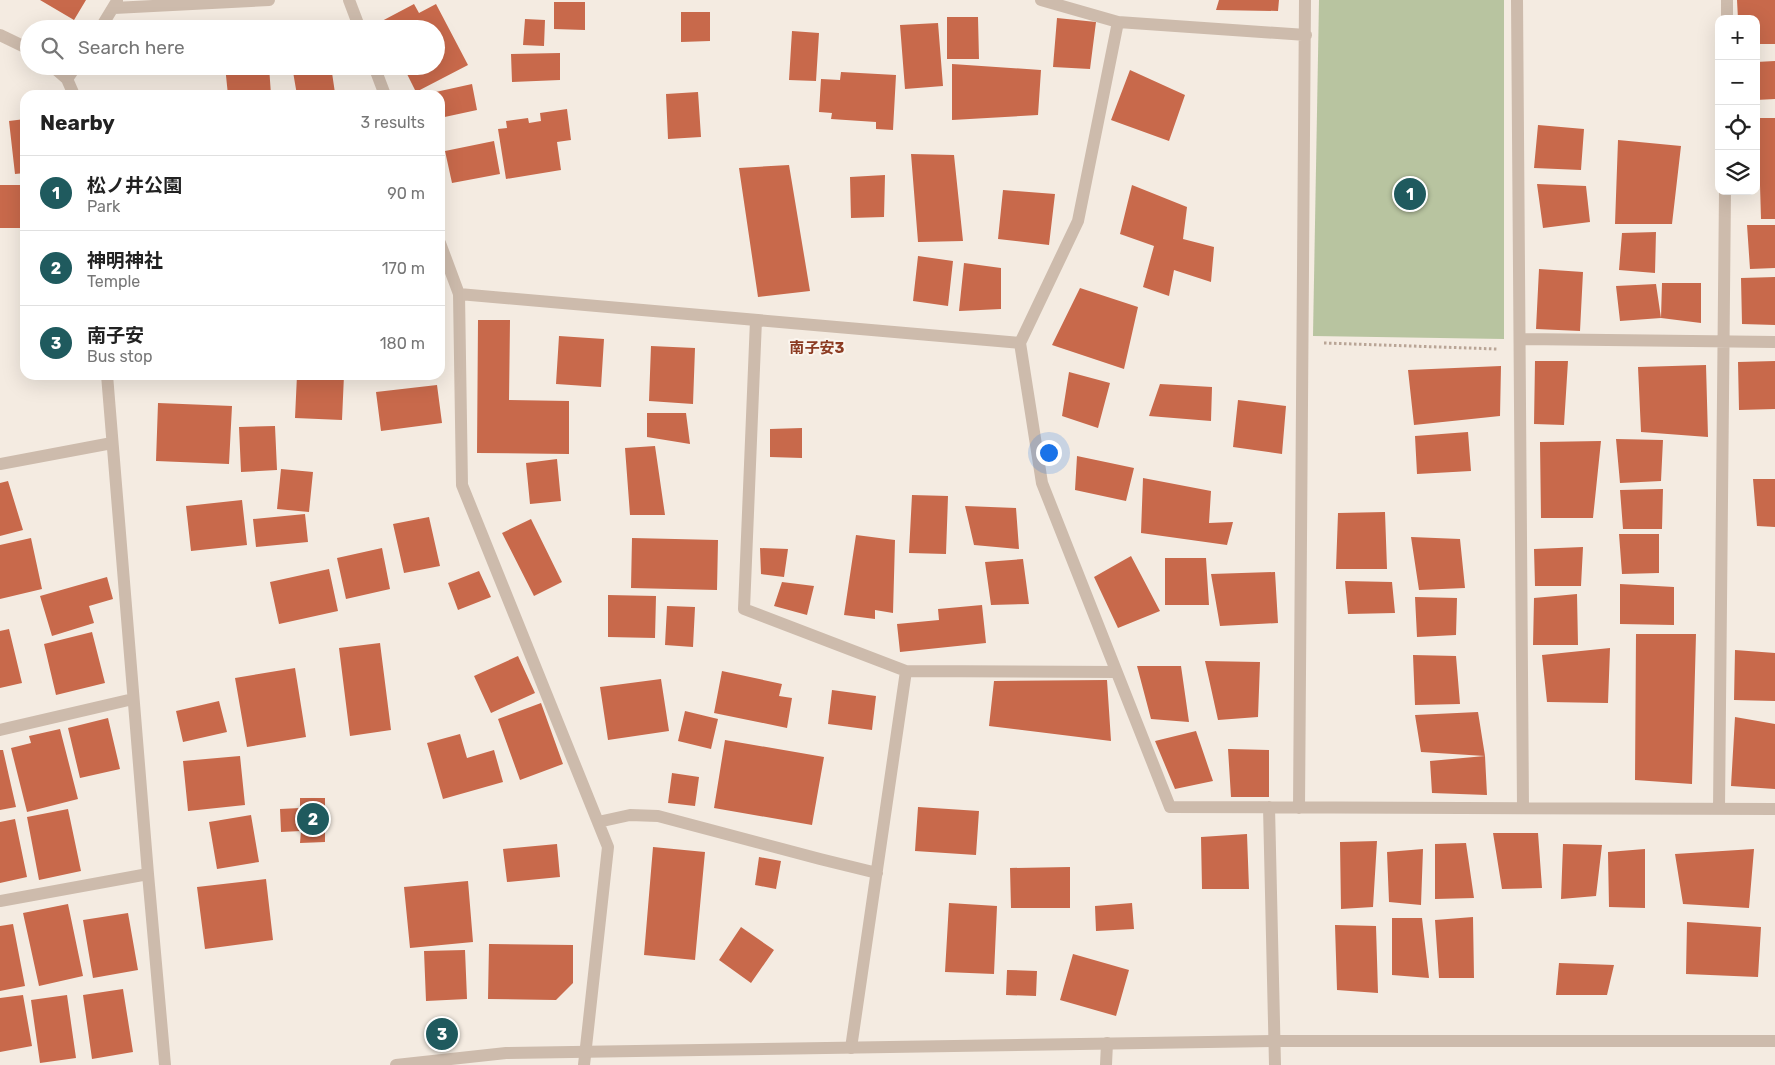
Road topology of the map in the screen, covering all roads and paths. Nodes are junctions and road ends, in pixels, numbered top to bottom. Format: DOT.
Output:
graph roads {
  1 [pos="269,0"];
  2 [pos="350,0"];
  3 [pos="1041,0"];
  4 [pos="1306,0"];
  5 [pos="1517,0"];
  6 [pos="1727,0"];
  7 [pos="116,4"];
  8 [pos="1727,15"];
  9 [pos="106,20"];
  10 [pos="357,20"];
  11 [pos="1118,22"];
  12 [pos="0,35"];
  13 [pos="1306,35"];
  14 [pos="20,45"];
  15 [pos="62,75"];
  16 [pos="70,75"];
  17 [pos="377,75"];
  18 [pos="67,80"];
  19 [pos="72,90"];
  20 [pos="383,90"];
  21 [pos="1725,195"];
  22 [pos="445,256"];
  23 [pos="459,294"];
  24 [pos="756,320"];
  25 [pos="1723,341"];
  26 [pos="1775,342"];
  27 [pos="1020,343"];
  28 [pos="1303,343"];
  29 [pos="1520,344"];
  30 [pos="106,380"];
  31 [pos="112,443"];
  32 [pos="0,464"];
  33 [pos="906,672"];
  34 [pos="1116,672"];
  35 [pos="133,699"];
  36 [pos="0,730"];
  37 [pos="1269,807"];
  38 [pos="1299,808"];
  39 [pos="1523,808"];
  40 [pos="1719,809"];
  41 [pos="1775,809"];
  42 [pos="598,822"];
  43 [pos="877,873"];
  44 [pos="148,874"];
  45 [pos="0,901"];
  46 [pos="1274,1041"];
  47 [pos="1775,1041"];
  48 [pos="1107,1043"];
  49 [pos="851,1048"];
  50 [pos="586,1052"];
  51 [pos="165,1065"];
  52 [pos="396,1065"];
  53 [pos="584,1065"];
  54 [pos="1106,1065"];
  55 [pos="1275,1065"];
  1 -- 7 [label="street"];
  2 -- 10 [label="street"];
  3 -- 11 [label="street"];
  4 -- 13 [label="street"];
  5 -- 29 [label="street"];
  6 -- 8 [label="street"];
  7 -- 9 [label="street"];
  11 -- 13 [label="street"];
  11 -- 27 [label="street"];
  12 -- 14 [label="street"];
  13 -- 28 [label="street"];
  15 -- 18 [label="street"];
  16 -- 18 [label="street"];
  17 -- 20 [label="street"];
  18 -- 19 [label="street"];
  21 -- 25 [label="street"];
  22 -- 23 [label="street"];
  23 -- 24 [label="street"];
  23 -- 42 [label="street"];
  24 -- 27 [label="street"];
  24 -- 33 [label="street"];
  25 -- 26 [label="street"];
  25 -- 29 [label="street"];
  25 -- 40 [label="street"];
  27 -- 34 [label="street"];
  28 -- 29 [label="path"];
  28 -- 38 [label="street"];
  29 -- 39 [label="street"];
  30 -- 31 [label="street"];
  31 -- 32 [label="street"];
  31 -- 35 [label="street"];
  33 -- 34 [label="street"];
  33 -- 43 [label="street"];
  34 -- 37 [label="street"];
  35 -- 36 [label="street"];
  35 -- 44 [label="street"];
  37 -- 38 [label="street"];
  37 -- 46 [label="street"];
  38 -- 39 [label="street"];
  39 -- 40 [label="street"];
  40 -- 41 [label="street"];
  42 -- 43 [label="street"];
  42 -- 50 [label="street"];
  43 -- 49 [label="street"];
  44 -- 45 [label="street"];
  44 -- 51 [label="street"];
  46 -- 47 [label="street"];
  46 -- 48 [label="street"];
  46 -- 55 [label="street"];
  48 -- 49 [label="street"];
  48 -- 54 [label="street"];
  49 -- 50 [label="street"];
  50 -- 52 [label="street"];
  50 -- 53 [label="street"];
}
